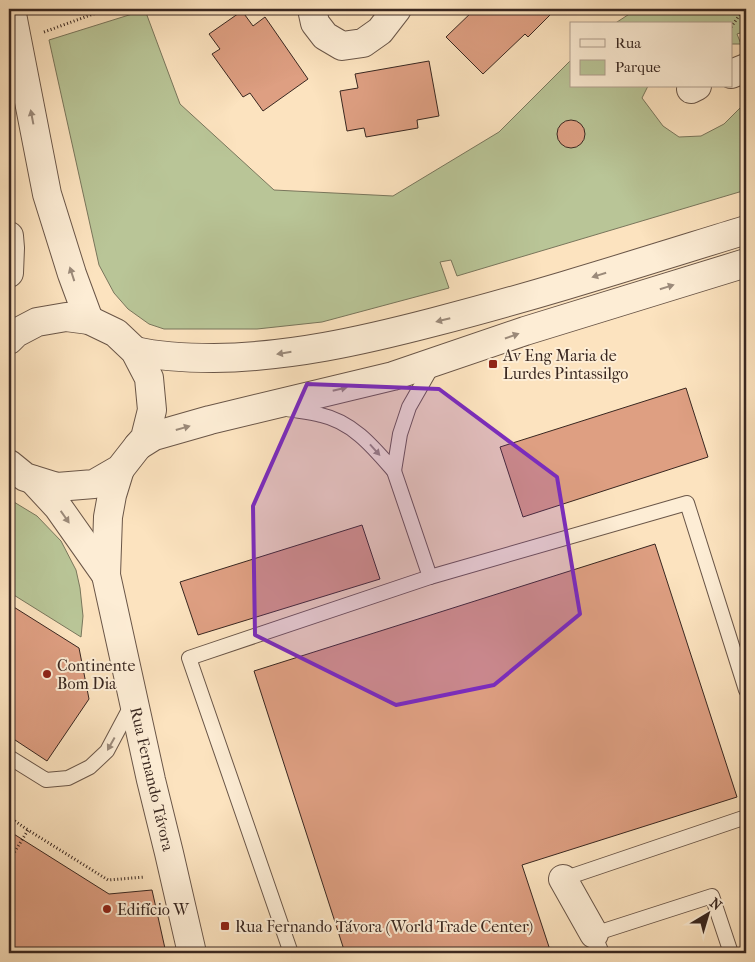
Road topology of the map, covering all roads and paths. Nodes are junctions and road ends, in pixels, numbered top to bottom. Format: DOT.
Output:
graph roads {
  1 [pos="11,9"];
  2 [pos="106,9"];
  3 [pos="312,9"];
  4 [pos="397,9"];
  5 [pos="744,9"];
  6 [pos="732,26"];
  7 [pos="18,41"];
  8 [pos="746,68"];
  9 [pos="732,74"];
  10 [pos="746,230"];
  11 [pos="9,236"];
  12 [pos="746,263"];
  13 [pos="9,273"];
  14 [pos="89,320"];
  15 [pos="9,340"];
  16 [pos="135,351"];
  17 [pos="434,362"];
  18 [pos="268,406"];
  19 [pos="138,446"];
  20 [pos="9,464"];
  21 [pos="120,469"];
  22 [pos="394,471"];
  23 [pos="33,480"];
  24 [pos="106,575"];
  25 [pos="430,577"];
  26 [pos="746,690"];
  27 [pos="133,701"];
  28 [pos="9,757"];
  29 [pos="9,817"];
  30 [pos="746,817"];
  31 [pos="28,830"];
  32 [pos="9,861"];
  33 [pos="174,874"];
  34 [pos="563,879"];
  35 [pos="598,944"];
  36 [pos="192,953"];
  37 [pos="291,953"];
  38 [pos="731,953"];
  1 -- 7 [label="street"];
  2 -- 7 [label="path"];
  3 -- 4 [label="street"];
  5 -- 6 [label="path"];
  14 -- 7 [label="street, one-way"];
  8 -- 9 [label="street"];
  10 -- 16 [label="street, one-way"];
  11 -- 13 [label="street"];
  17 -- 12 [label="street, one-way"];
  14 -- 15 [label="street"];
  14 -- 16 [label="street"];
  16 -- 19 [label="street"];
  18 -- 17 [label="street, one-way"];
  17 -- 22 [label="lane"];
  19 -- 18 [label="street, one-way"];
  18 -- 22 [label="lane, one-way"];
  19 -- 21 [label="street"];
  20 -- 23 [label="street"];
  21 -- 23 [label="street"];
  21 -- 24 [label="street, Rua Fernando Távora"];
  22 -- 25 [label="lane"];
  23 -- 24 [label="street, Rua Fernando Távora, one-way"];
  24 -- 27 [label="street, Rua Fernando Távora"];
  25 -- 26 [label="lane"];
  25 -- 37 [label="lane"];
  27 -- 28 [label="lane, one-way"];
  27 -- 33 [label="street, Rua Fernando Távora"];
  29 -- 31 [label="path"];
  30 -- 34 [label="lane"];
  31 -- 32 [label="path"];
  31 -- 33 [label="path"];
  33 -- 36 [label="street, Rua Fernando Távora"];
  34 -- 35 [label="street"];
  35 -- 38 [label="lane"];
}
